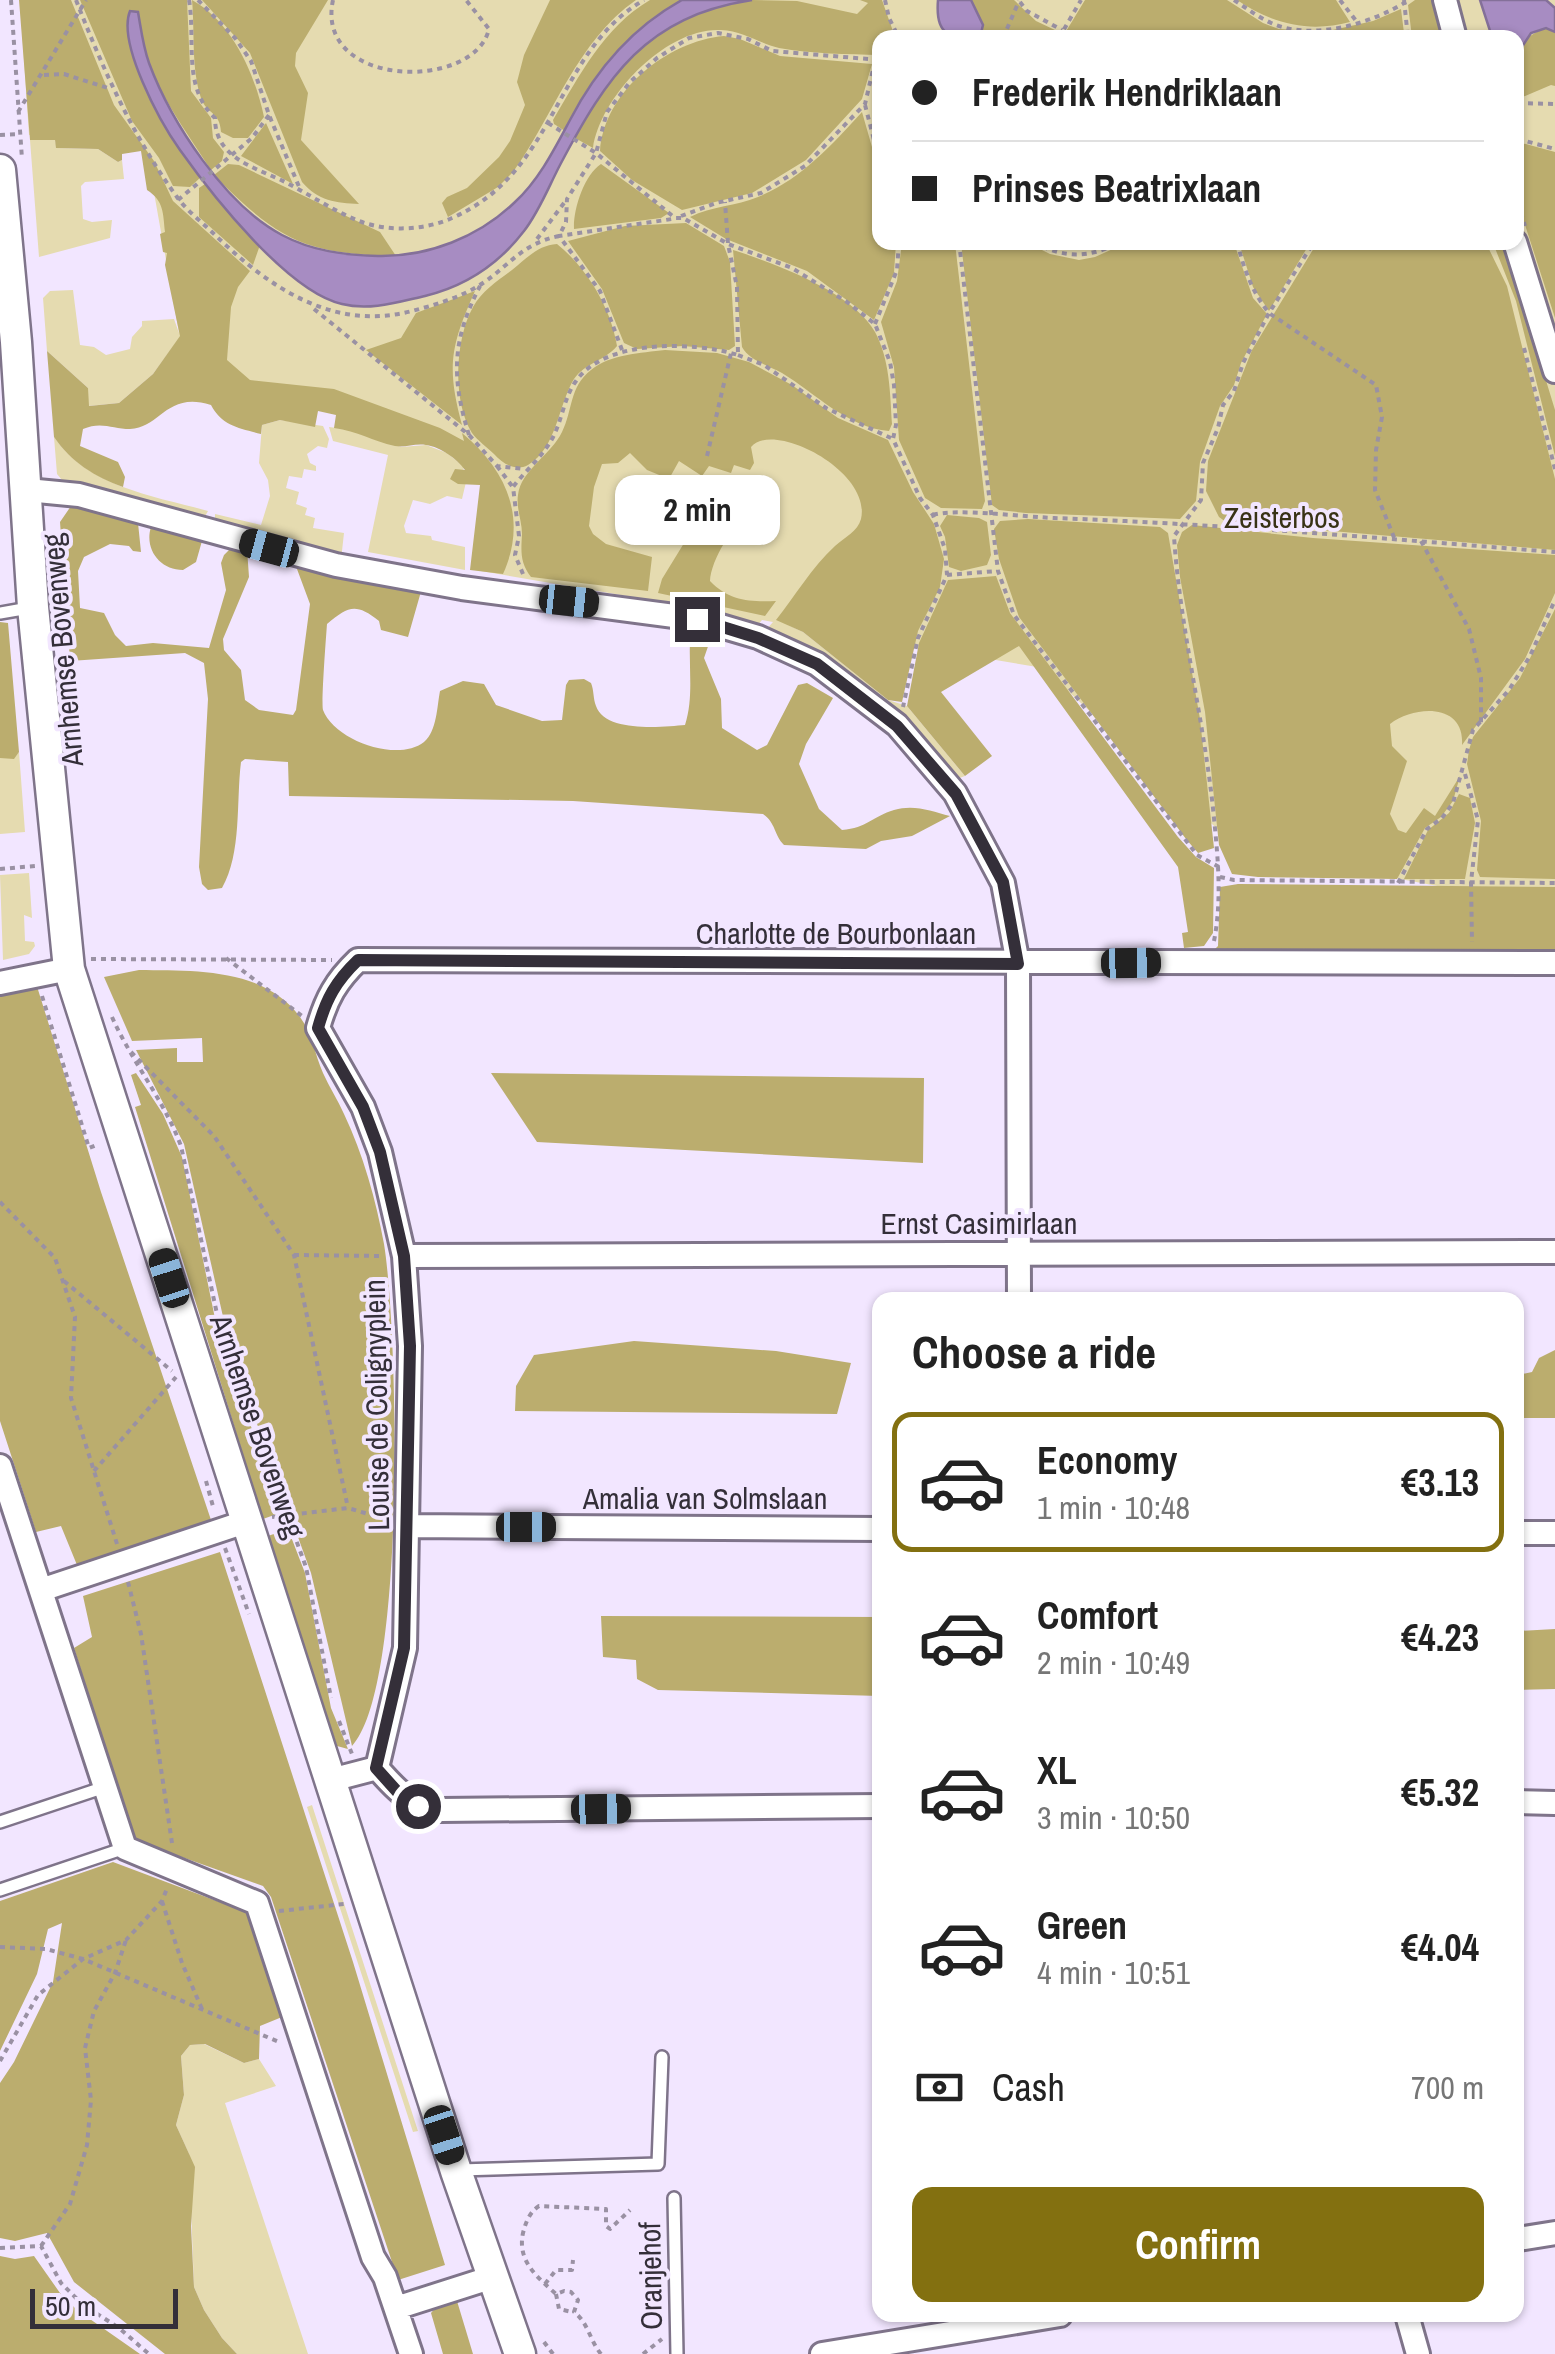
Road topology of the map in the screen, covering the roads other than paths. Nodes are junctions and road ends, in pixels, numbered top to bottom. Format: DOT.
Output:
graph roads {
  1 [pos="1444,0"];
  2 [pos="1453,30"];
  3 [pos="12,172"];
  4 [pos="1517,250"];
  5 [pos="8,343"];
  6 [pos="1555,372"];
  7 [pos="27,490"];
  8 [pos="34,608"];
  9 [pos="0,612"];
  10 [pos="1555,963"];
  11 [pos="1018,964"];
  12 [pos="87,967"];
  13 [pos="0,983"];
  14 [pos="318,1028"];
  15 [pos="1018,1252"];
  16 [pos="1555,1252"];
  17 [pos="404,1256"];
  18 [pos="1019,1292"];
  19 [pos="0,1466"];
  20 [pos="248,1522"];
  21 [pos="409,1526"];
  22 [pos="872,1529"];
  23 [pos="1524,1533"];
  24 [pos="1555,1533"];
  25 [pos="41,1590"];
  26 [pos="355,1774"];
  27 [pos="106,1787"];
  28 [pos="1524,1802"];
  29 [pos="1555,1802"];
  30 [pos="872,1806"];
  31 [pos="0,1822"];
  32 [pos="125,1848"];
  33 [pos="0,1890"];
  34 [pos="662,2057"];
  35 [pos="456,2170"];
  36 [pos="674,2198"];
  37 [pos="1555,2232"];
  38 [pos="1524,2238"];
  39 [pos="493,2277"];
  40 [pos="396,2308"];
  41 [pos="980,2322"];
  42 [pos="1409,2322"];
  43 [pos="946,2325"];
  44 [pos="529,2344"];
  45 [pos="411,2354"];
  46 [pos="677,2354"];
  47 [pos="822,2354"];
  48 [pos="1418,2354"];
  1 -- 2 [label="street"];
  3 -- 5 [label="main road, Arnhemse Bovenweg"];
  4 -- 6 [label="street"];
  5 -- 7 [label="main road, Arnhemse Bovenweg"];
  7 -- 8 [label="main road, Arnhemse Bovenweg"];
  7 -- 11 [label="street"];
  8 -- 9 [label="lane, Arnhemse Bovenweg"];
  8 -- 12 [label="main road, Arnhemse Bovenweg"];
  10 -- 11 [label="street, Charlotte de Bourbonlaan"];
  11 -- 14 [label="street, Charlotte de Bourbonlaan"];
  11 -- 15 [label="street"];
  12 -- 13 [label="street"];
  12 -- 20 [label="main road, Arnhemse Bovenweg"];
  14 -- 17 [label="street, Louise de Colignyplein"];
  15 -- 16 [label="street, Ernst Casimirlaan"];
  15 -- 17 [label="street, Ernst Casimirlaan"];
  15 -- 18 [label="street"];
  17 -- 21 [label="street, Louise de Colignyplein"];
  19 -- 25 [label="street"];
  20 -- 25 [label="street, Arnhemse Bovenweg"];
  20 -- 26 [label="main road, Arnhemse Bovenweg"];
  21 -- 22 [label="street, Amalia van Solmslaan"];
  21 -- 26 [label="street, Louise de Colignyplein"];
  23 -- 24 [label="street"];
  25 -- 27 [label="street"];
  26 -- 30 [label="street"];
  26 -- 35 [label="main road, Arnhemse Bovenweg"];
  27 -- 31 [label="lane"];
  27 -- 32 [label="street"];
  28 -- 29 [label="street"];
  32 -- 33 [label="lane"];
  32 -- 40 [label="street"];
  34 -- 35 [label="lane"];
  35 -- 39 [label="main road, Arnhemse Bovenweg"];
  36 -- 46 [label="lane, Oranjehof"];
  37 -- 38 [label="street"];
  39 -- 40 [label="street"];
  39 -- 44 [label="main road, Arnhemse Bovenweg"];
  40 -- 45 [label="street"];
  41 -- 43 [label="street"];
  42 -- 48 [label="street"];
  43 -- 47 [label="street"];
}
